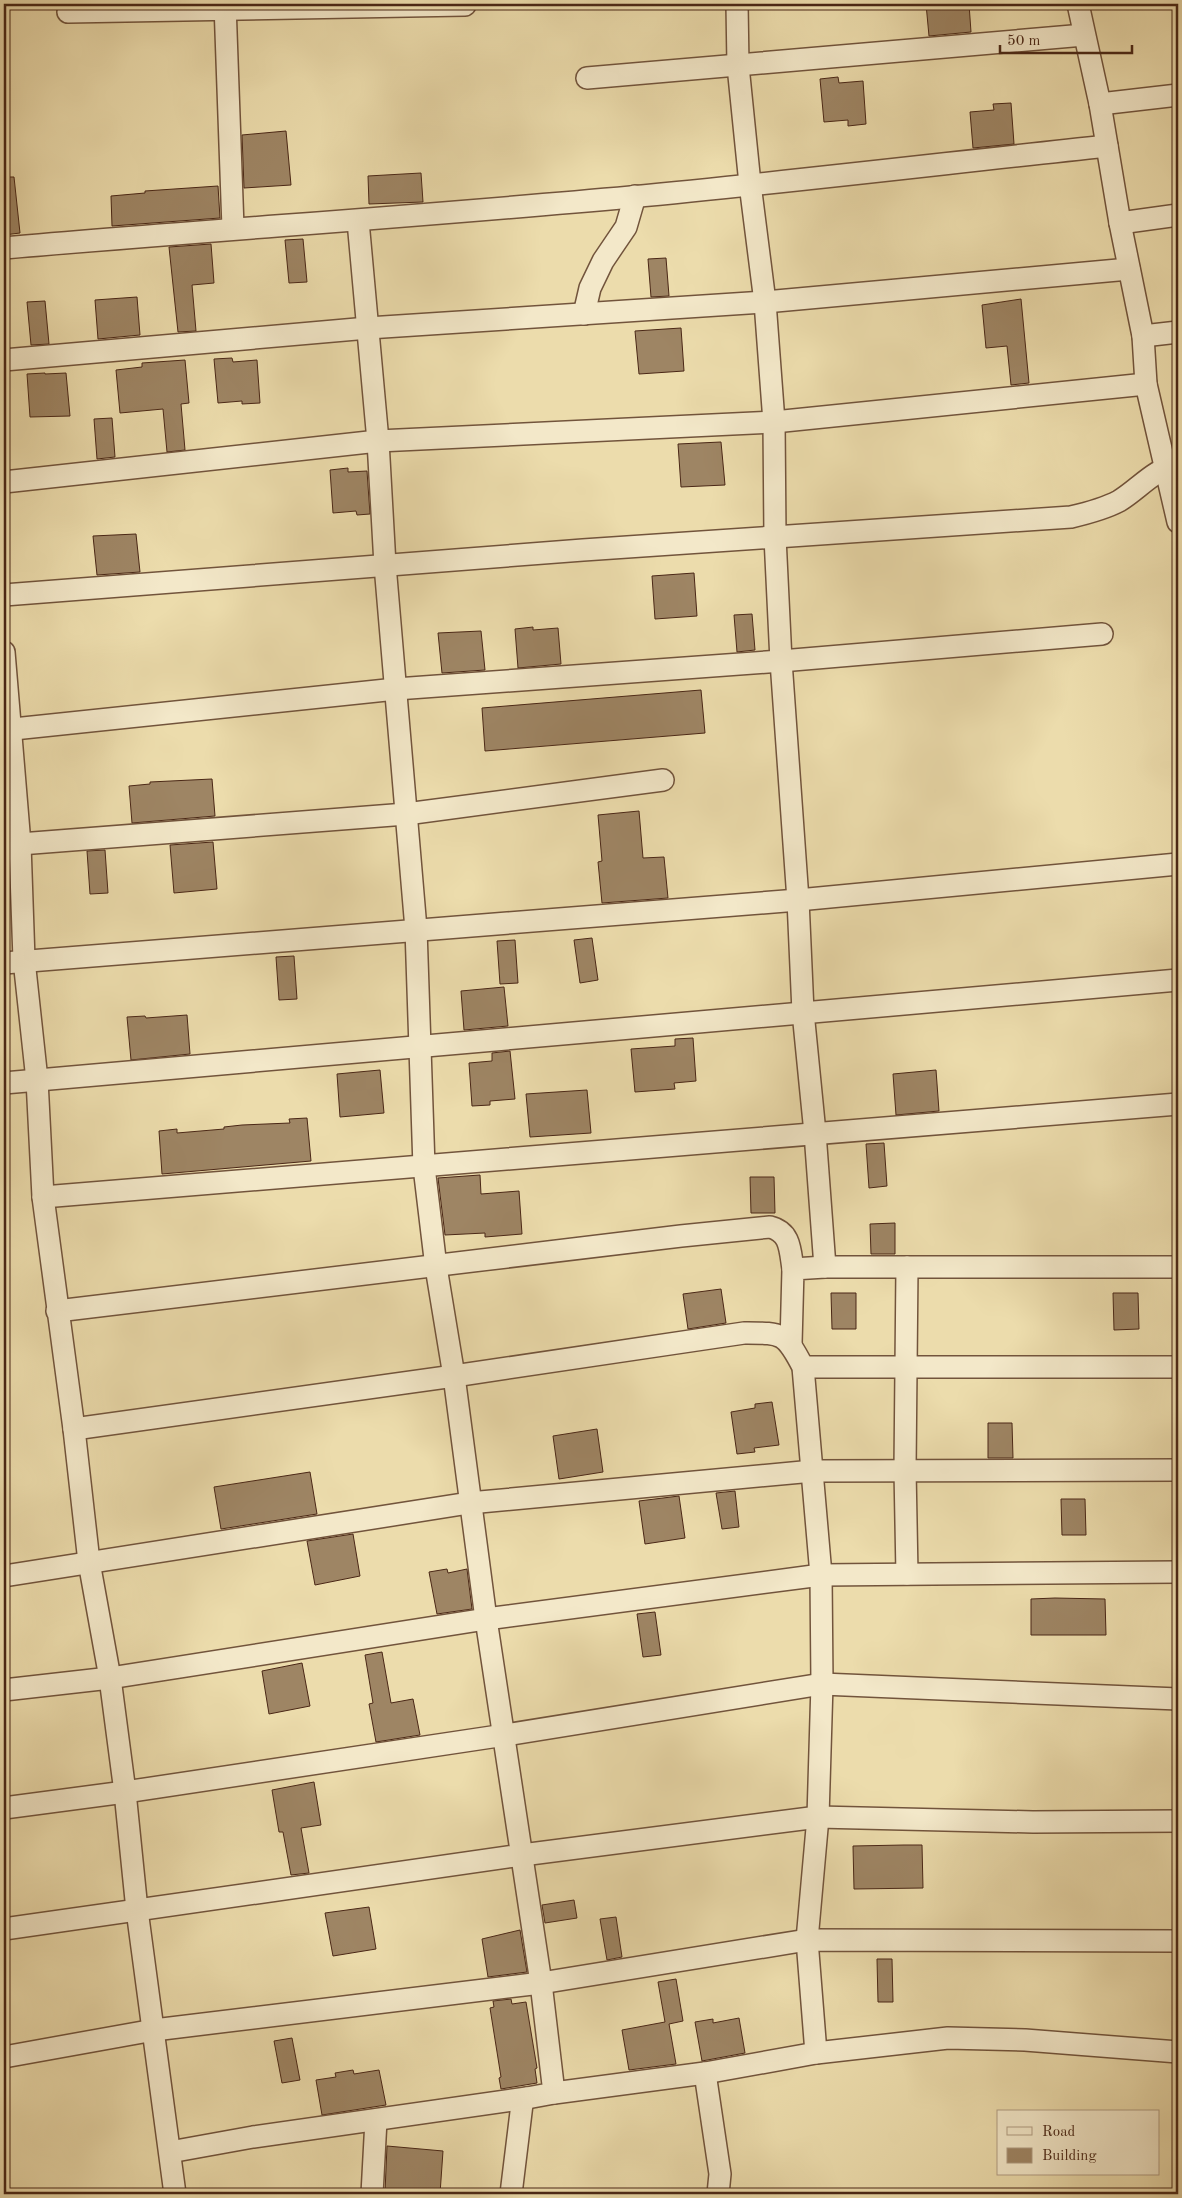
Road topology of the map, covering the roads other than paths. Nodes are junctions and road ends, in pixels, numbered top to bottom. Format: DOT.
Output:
graph roads {
  1 [pos="738,4"];
  2 [pos="1078,4"];
  3 [pos="464,5"];
  4 [pos="225,6"];
  5 [pos="68,12"];
  6 [pos="1084,35"];
  7 [pos="738,66"];
  8 [pos="587,78"];
  9 [pos="1178,94"];
  10 [pos="1100,104"];
  11 [pos="1107,146"];
  12 [pos="750,184"];
  13 [pos="635,196"];
  14 [pos="1178,215"];
  15 [pos="358,221"];
  16 [pos="1120,223"];
  17 [pos="233,228"];
  18 [pos="4,248"];
  19 [pos="1129,268"];
  20 [pos="765,302"];
  21 [pos="584,314"];
  22 [pos="368,328"];
  23 [pos="1178,332"];
  24 [pos="1143,336"];
  25 [pos="4,360"];
  26 [pos="1146,384"];
  27 [pos="774,422"];
  28 [pos="378,441"];
  29 [pos="1172,466"];
  30 [pos="4,482"];
  31 [pos="1178,522"];
  32 [pos="775,537"];
  33 [pos="385,565"];
  34 [pos="4,595"];
  35 [pos="1102,634"];
  36 [pos="4,652"];
  37 [pos="781,661"];
  38 [pos="396,689"];
  39 [pos="7,730"];
  40 [pos="663,780"];
  41 [pos="406,814"];
  42 [pos="20,844"];
  43 [pos="1178,864"];
  44 [pos="798,900"];
  45 [pos="416,929"];
  46 [pos="14,962"];
  47 [pos="1178,980"];
  48 [pos="803,1012"];
  49 [pos="419,1048"];
  50 [pos="37,1080"];
  51 [pos="4,1083"];
  52 [pos="1178,1104"];
  53 [pos="815,1132"];
  54 [pos="424,1167"];
  55 [pos="43,1197"];
  56 [pos="436,1266"];
  57 [pos="825,1267"];
  58 [pos="907,1267"];
  59 [pos="1178,1267"];
  60 [pos="793,1269"];
  61 [pos="57,1311"];
  62 [pos="791,1344"];
  63 [pos="803,1367"];
  64 [pos="906,1367"];
  65 [pos="1178,1367"];
  66 [pos="454,1376"];
  67 [pos="74,1429"];
  68 [pos="813,1470"];
  69 [pos="904,1470"];
  70 [pos="1178,1470"];
  71 [pos="470,1503"];
  72 [pos="88,1562"];
  73 [pos="1178,1572"];
  74 [pos="907,1574"];
  75 [pos="821,1575"];
  76 [pos="4,1576"];
  77 [pos="486,1619"];
  78 [pos="110,1678"];
  79 [pos="822,1684"];
  80 [pos="4,1690"];
  81 [pos="1178,1699"];
  82 [pos="505,1736"];
  83 [pos="126,1792"];
  84 [pos="4,1808"];
  85 [pos="818,1817"];
  86 [pos="1178,1821"];
  87 [pos="522,1855"];
  88 [pos="137,1910"];
  89 [pos="4,1929"];
  90 [pos="807,1940"];
  91 [pos="1178,1941"];
  92 [pos="541,1983"];
  93 [pos="154,2030"];
  94 [pos="1178,2052"];
  95 [pos="816,2053"];
  96 [pos="4,2058"];
  97 [pos="704,2073"];
  98 [pos="554,2092"];
  99 [pos="527,2098"];
  100 [pos="376,2120"];
  101 [pos="170,2152"];
  102 [pos="175,2194"];
  103 [pos="372,2194"];
  104 [pos="511,2194"];
  105 [pos="718,2194"];
  1 -- 7 [label="street"];
  2 -- 6 [label="street"];
  3 -- 4 [label="street"];
  4 -- 5 [label="street"];
  4 -- 17 [label="street"];
  6 -- 7 [label="street"];
  6 -- 10 [label="street"];
  7 -- 8 [label="street"];
  7 -- 12 [label="street"];
  9 -- 10 [label="street"];
  10 -- 11 [label="street"];
  11 -- 12 [label="street"];
  11 -- 16 [label="street"];
  12 -- 13 [label="street"];
  12 -- 20 [label="street"];
  13 -- 15 [label="street"];
  13 -- 21 [label="street"];
  14 -- 16 [label="street"];
  15 -- 17 [label="street"];
  15 -- 22 [label="street"];
  16 -- 19 [label="street"];
  17 -- 18 [label="street"];
  19 -- 20 [label="street"];
  19 -- 24 [label="street"];
  20 -- 21 [label="street"];
  20 -- 27 [label="street"];
  21 -- 22 [label="street"];
  22 -- 25 [label="street"];
  22 -- 28 [label="street"];
  23 -- 24 [label="street"];
  24 -- 26 [label="street"];
  26 -- 27 [label="street"];
  26 -- 29 [label="street"];
  27 -- 28 [label="street"];
  27 -- 32 [label="street"];
  28 -- 30 [label="street"];
  28 -- 33 [label="street"];
  29 -- 31 [label="street"];
  29 -- 32 [label="street"];
  32 -- 33 [label="street"];
  32 -- 37 [label="street"];
  33 -- 34 [label="street"];
  33 -- 38 [label="street"];
  35 -- 37 [label="street"];
  36 -- 39 [label="street"];
  37 -- 38 [label="street"];
  37 -- 44 [label="street"];
  38 -- 39 [label="street"];
  38 -- 41 [label="street"];
  39 -- 42 [label="street"];
  40 -- 41 [label="street"];
  41 -- 42 [label="street"];
  41 -- 45 [label="street"];
  42 -- 46 [label="street"];
  43 -- 44 [label="street"];
  44 -- 45 [label="street"];
  44 -- 48 [label="street"];
  45 -- 46 [label="street"];
  45 -- 49 [label="street"];
  46 -- 50 [label="street"];
  47 -- 48 [label="street"];
  48 -- 49 [label="street"];
  48 -- 53 [label="street"];
  49 -- 50 [label="street"];
  49 -- 54 [label="street"];
  50 -- 51 [label="street"];
  50 -- 55 [label="street"];
  52 -- 53 [label="street"];
  53 -- 54 [label="street"];
  53 -- 57 [label="street"];
  54 -- 55 [label="street"];
  54 -- 56 [label="street"];
  55 -- 61 [label="street"];
  56 -- 60 [label="street"];
  56 -- 61 [label="street"];
  56 -- 66 [label="street"];
  57 -- 58 [label="street"];
  57 -- 60 [label="street"];
  58 -- 59 [label="street"];
  58 -- 64 [label="street"];
  60 -- 62 [label="street"];
  61 -- 67 [label="street"];
  62 -- 63 [label="street"];
  62 -- 66 [label="street"];
  63 -- 64 [label="street"];
  63 -- 68 [label="street"];
  64 -- 65 [label="street"];
  64 -- 69 [label="street"];
  66 -- 67 [label="street"];
  66 -- 71 [label="street"];
  67 -- 72 [label="street"];
  68 -- 69 [label="street"];
  68 -- 71 [label="street"];
  68 -- 75 [label="street"];
  69 -- 70 [label="street"];
  69 -- 74 [label="street"];
  71 -- 72 [label="street"];
  71 -- 77 [label="street"];
  72 -- 76 [label="street"];
  72 -- 78 [label="street"];
  73 -- 74 [label="street"];
  74 -- 75 [label="street"];
  75 -- 77 [label="street"];
  75 -- 79 [label="street"];
  77 -- 78 [label="street"];
  77 -- 82 [label="street"];
  78 -- 80 [label="street"];
  78 -- 83 [label="street"];
  79 -- 81 [label="street"];
  79 -- 82 [label="street"];
  79 -- 85 [label="street"];
  82 -- 83 [label="street"];
  82 -- 87 [label="street"];
  83 -- 84 [label="street"];
  83 -- 88 [label="street"];
  85 -- 86 [label="street"];
  85 -- 87 [label="street"];
  85 -- 90 [label="street"];
  87 -- 88 [label="street"];
  87 -- 92 [label="street"];
  88 -- 89 [label="street"];
  88 -- 93 [label="street"];
  90 -- 91 [label="street"];
  90 -- 92 [label="street"];
  90 -- 95 [label="street"];
  92 -- 93 [label="street"];
  92 -- 98 [label="street"];
  93 -- 96 [label="street"];
  93 -- 101 [label="street"];
  94 -- 95 [label="street"];
  95 -- 97 [label="street"];
  97 -- 98 [label="street"];
  97 -- 105 [label="street"];
  98 -- 99 [label="street"];
  99 -- 100 [label="street"];
  99 -- 104 [label="street"];
  100 -- 101 [label="street"];
  100 -- 103 [label="street"];
  101 -- 102 [label="street"];
}
